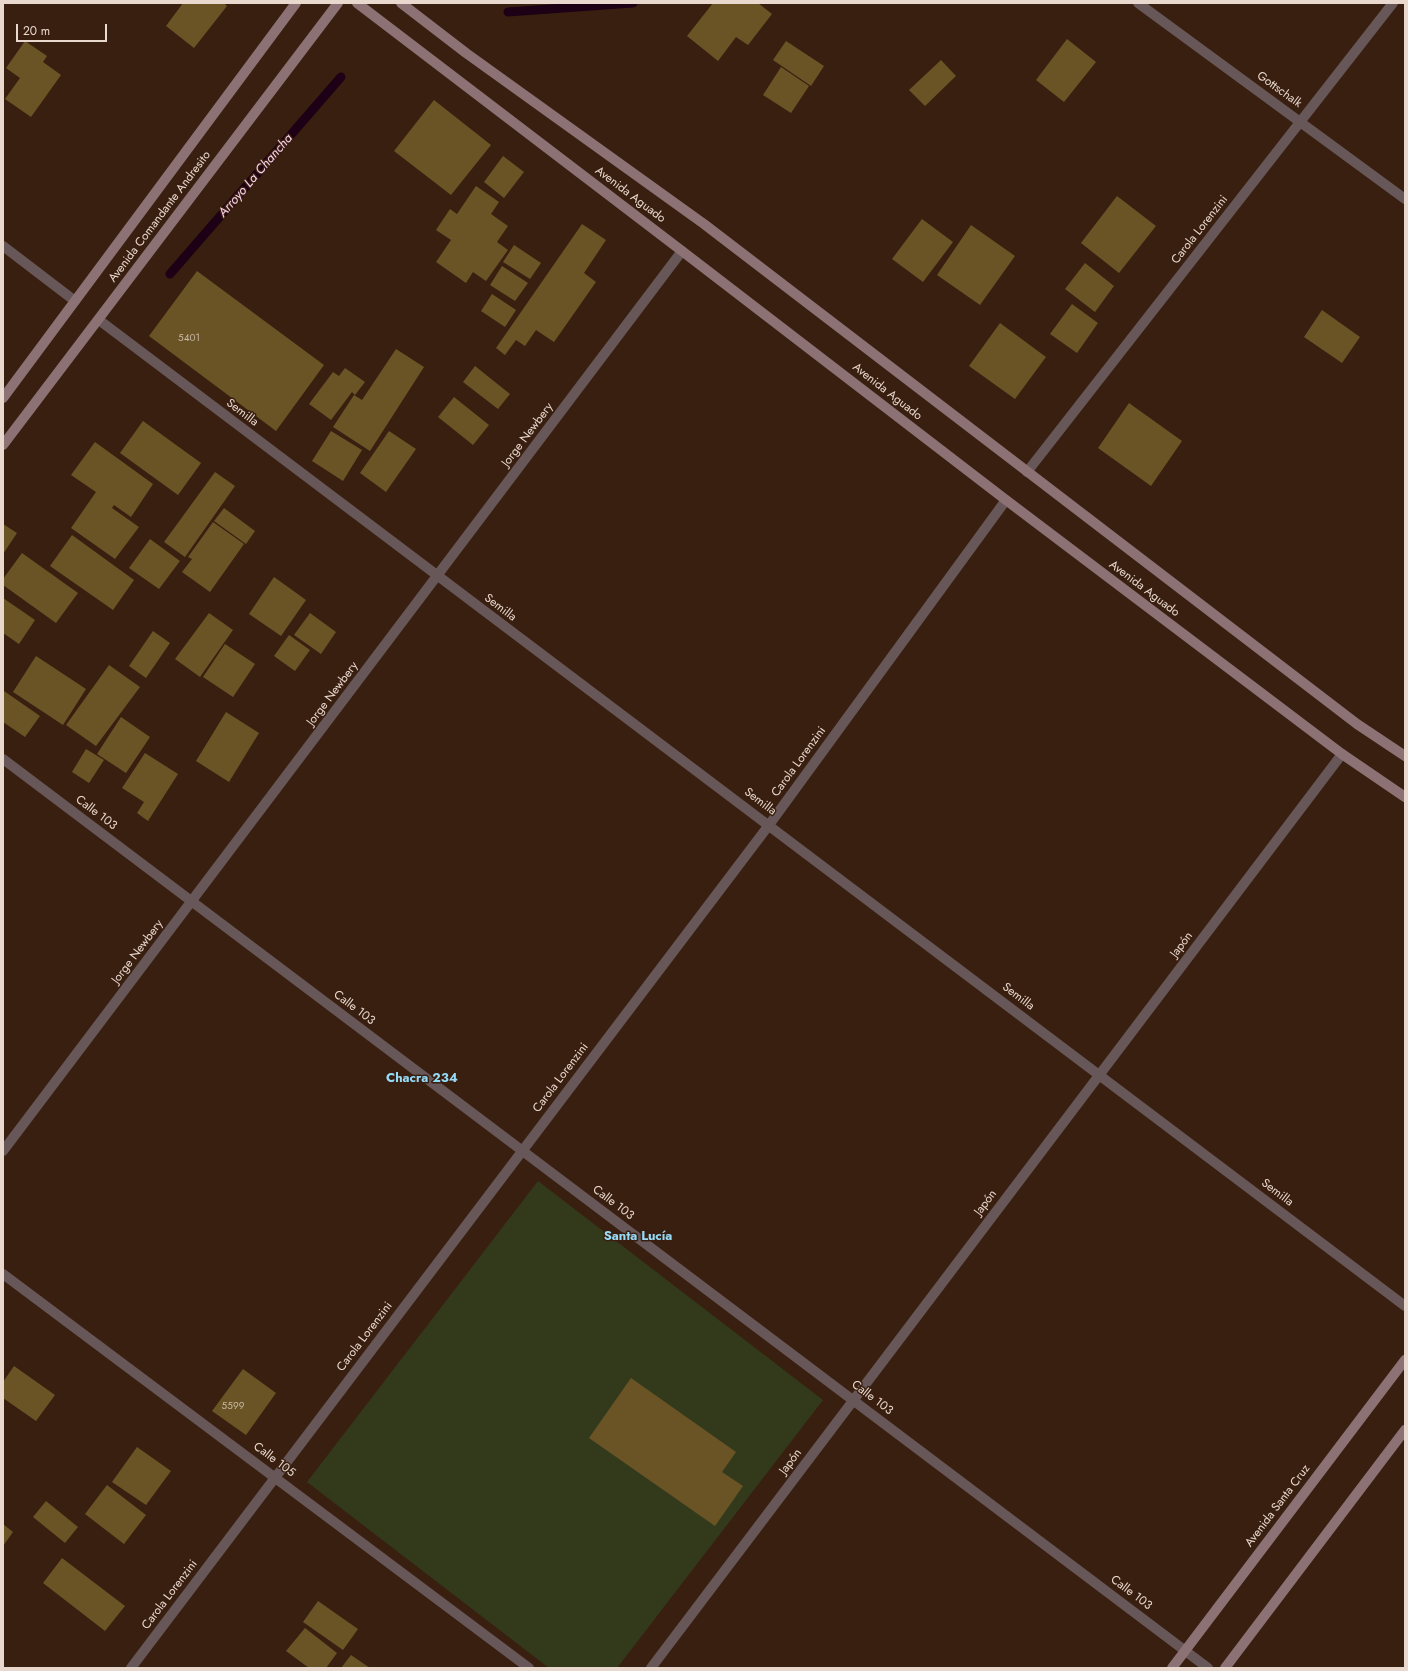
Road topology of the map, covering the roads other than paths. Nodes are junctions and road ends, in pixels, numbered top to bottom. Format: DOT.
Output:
graph roads {
  1 [pos="296,3"];
  2 [pos="338,3"];
  3 [pos="357,3"];
  4 [pos="401,3"];
  5 [pos="1138,3"];
  6 [pos="1393,3"];
  7 [pos="1300,122"];
  8 [pos="1405,199"];
  9 [pos="3,246"];
  10 [pos="682,251"];
  11 [pos="75,301"];
  12 [pos="98,320"];
  13 [pos="3,398"];
  14 [pos="3,445"];
  15 [pos="1027,472"];
  16 [pos="1006,500"];
  17 [pos="437,577"];
  18 [pos="1342,754"];
  19 [pos="1405,756"];
  20 [pos="3,759"];
  21 [pos="1405,797"];
  22 [pos="769,825"];
  23 [pos="192,902"];
  24 [pos="1100,1075"];
  25 [pos="522,1150"];
  26 [pos="3,1151"];
  27 [pos="3,1274"];
  28 [pos="1405,1306"];
  29 [pos="1405,1360"];
  30 [pos="854,1400"];
  31 [pos="1405,1430"];
  32 [pos="275,1477"];
  33 [pos="1185,1651"];
  34 [pos="131,1668"];
  35 [pos="529,1668"];
  36 [pos="651,1668"];
  37 [pos="1172,1668"];
  38 [pos="1208,1668"];
  39 [pos="1225,1668"];
  1 -- 11 [label="main road, Avenida Comandante Andresito"];
  2 -- 12 [label="main road, Avenida Comandante Andresito"];
  3 -- 10 [label="main road, Avenida Aguado"];
  4 -- 15 [label="main road, Avenida Aguado"];
  5 -- 7 [label="street, Gottschalk"];
  6 -- 7 [label="street, Carola Lorenzini"];
  7 -- 8 [label="street, Gottschalk"];
  7 -- 15 [label="street, Carola Lorenzini"];
  9 -- 11 [label="street"];
  10 -- 16 [label="main road, Avenida Aguado"];
  10 -- 17 [label="street, Jorge Newbery"];
  11 -- 13 [label="main road, Avenida Comandante Andresito"];
  12 -- 14 [label="main road, Avenida Comandante Andresito"];
  12 -- 17 [label="street, Semilla"];
  15 -- 19 [label="main road, Avenida Aguado"];
  16 -- 18 [label="main road, Avenida Aguado"];
  16 -- 22 [label="street, Carola Lorenzini"];
  17 -- 22 [label="street, Semilla"];
  17 -- 23 [label="street, Jorge Newbery"];
  18 -- 21 [label="main road, Avenida Aguado"];
  18 -- 24 [label="street, Japón"];
  20 -- 23 [label="street, Calle 103"];
  22 -- 24 [label="street, Semilla"];
  22 -- 25 [label="street, Carola Lorenzini"];
  23 -- 25 [label="street, Calle 103"];
  23 -- 26 [label="street, Jorge Newbery"];
  24 -- 28 [label="street, Semilla"];
  24 -- 30 [label="street, Japón"];
  25 -- 30 [label="street, Calle 103"];
  25 -- 32 [label="street, Carola Lorenzini"];
  27 -- 32 [label="street, Calle 105"];
  29 -- 33 [label="main road, Avenida Santa Cruz"];
  30 -- 33 [label="street, Calle 103"];
  30 -- 36 [label="street, Japón"];
  31 -- 39 [label="main road"];
  32 -- 34 [label="street, Carola Lorenzini"];
  32 -- 35 [label="street, Calle 105"];
  33 -- 37 [label="main road, Avenida Santa Cruz"];
  33 -- 38 [label="street, Calle 103"];
}
